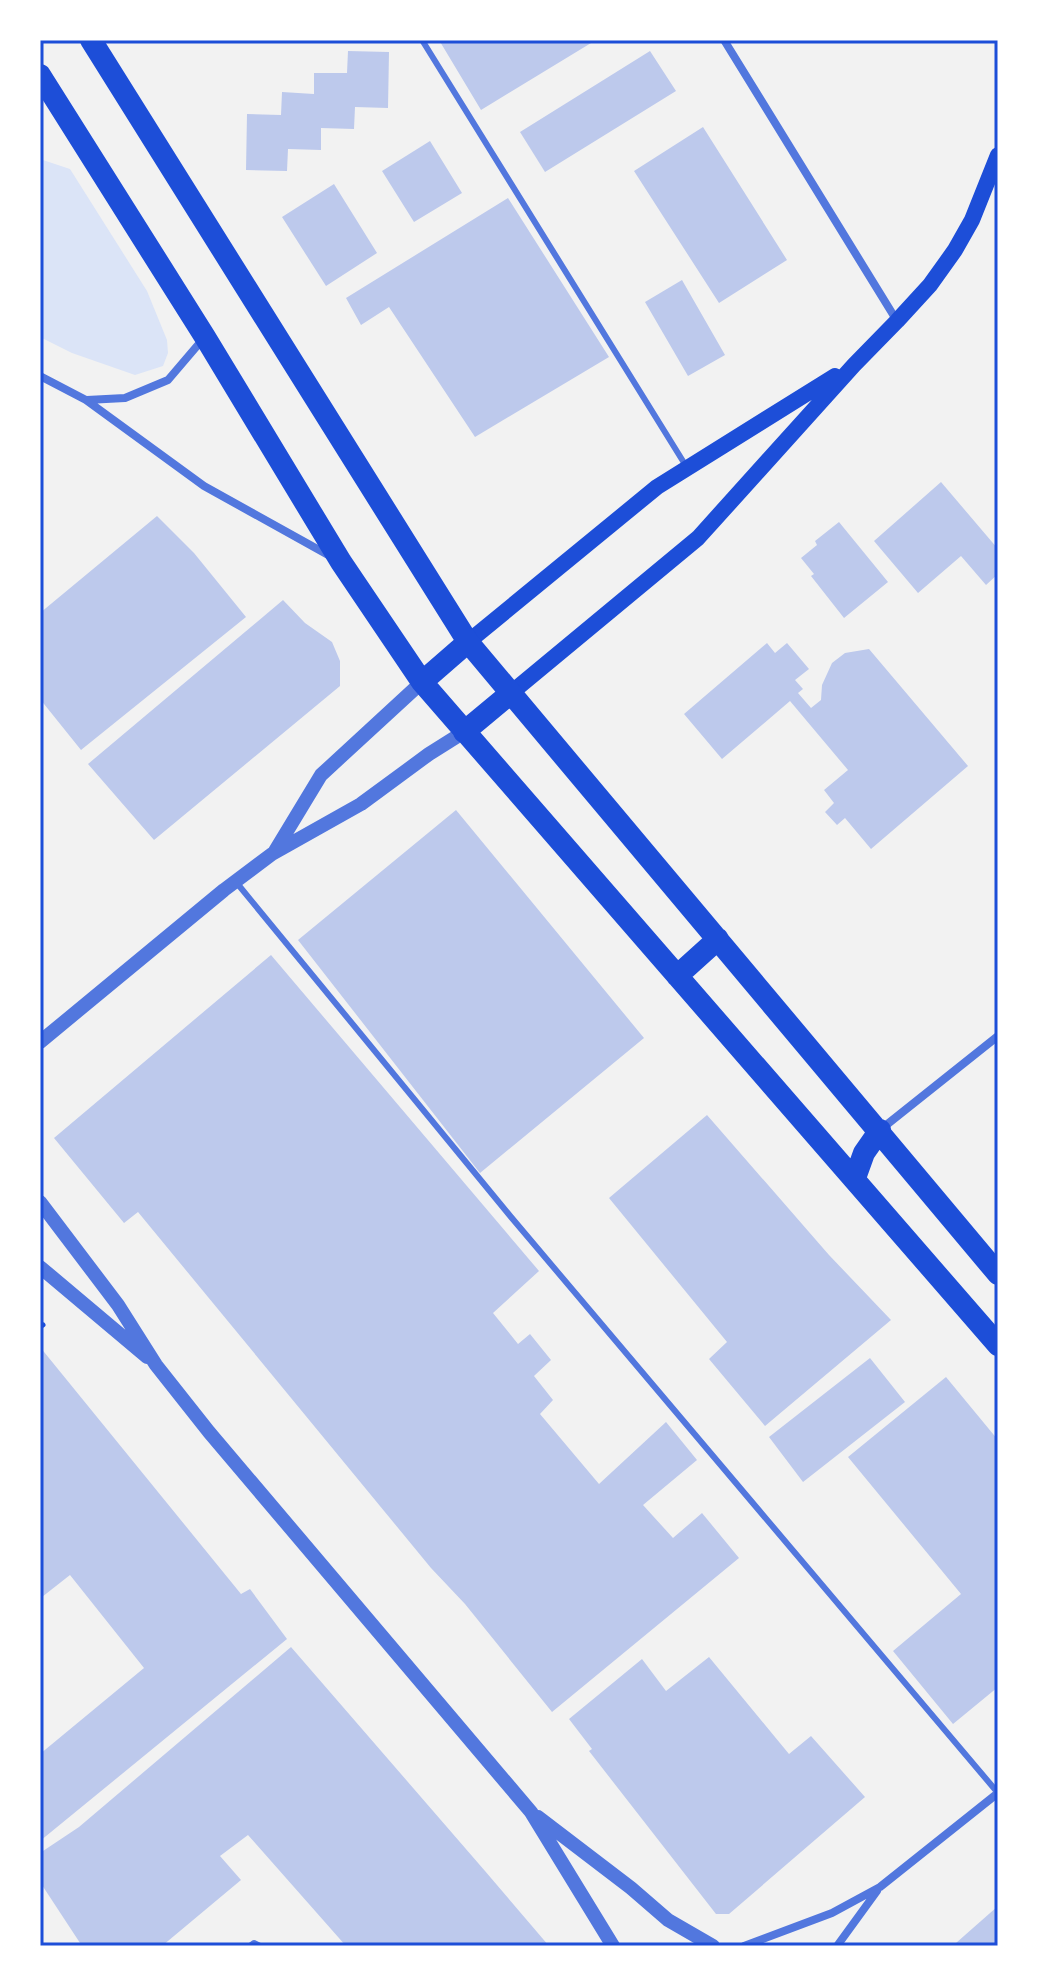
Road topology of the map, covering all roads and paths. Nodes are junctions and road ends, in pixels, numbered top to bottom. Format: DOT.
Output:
graph roads {
  1 [pos="91,40"];
  2 [pos="422,40"];
  3 [pos="724,40"];
  4 [pos="40,75"];
  5 [pos="998,155"];
  6 [pos="897,321"];
  7 [pos="205,337"];
  8 [pos="854,365"];
  9 [pos="40,376"];
  10 [pos="86,400"];
  11 [pos="687,469"];
  12 [pos="341,562"];
  13 [pos="468,642"];
  14 [pos="422,682"];
  15 [pos="511,693"];
  16 [pos="464,732"];
  17 [pos="272,854"];
  18 [pos="236,882"];
  19 [pos="718,939"];
  20 [pos="677,976"];
  21 [pos="998,1036"];
  22 [pos="40,1042"];
  23 [pos="880,1130"];
  24 [pos="855,1178"];
  25 [pos="40,1202"];
  26 [pos="40,1267"];
  27 [pos="998,1274"];
  28 [pos="998,1345"];
  29 [pos="156,1365"];
  30 [pos="998,1793"];
  31 [pos="531,1812"];
  32 [pos="880,1887"];
  33 [pos="250,1946"];
  34 [pos="260,1946"];
  35 [pos="613,1946"];
  36 [pos="713,1946"];
  37 [pos="744,1946"];
  38 [pos="837,1946"];
  1 -- 13 [label="highway"];
  2 -- 11 [label="lane"];
  3 -- 6 [label="street"];
  4 -- 7 [label="highway"];
  5 -- 6 [label="main road"];
  6 -- 8 [label="main road"];
  7 -- 10 [label="street"];
  7 -- 12 [label="highway"];
  8 -- 11 [label="main road"];
  8 -- 15 [label="main road"];
  9 -- 10 [label="street"];
  10 -- 12 [label="street"];
  11 -- 13 [label="main road"];
  12 -- 14 [label="highway"];
  13 -- 14 [label="highway"];
  13 -- 15 [label="highway"];
  14 -- 16 [label="highway"];
  14 -- 17 [label="street"];
  15 -- 16 [label="highway"];
  15 -- 19 [label="highway"];
  16 -- 17 [label="street"];
  16 -- 20 [label="highway"];
  17 -- 18 [label="street"];
  18 -- 22 [label="street"];
  18 -- 30 [label="lane"];
  19 -- 20 [label="highway"];
  19 -- 23 [label="highway"];
  20 -- 24 [label="highway"];
  21 -- 23 [label="street"];
  23 -- 24 [label="highway"];
  23 -- 27 [label="highway"];
  24 -- 28 [label="highway"];
  25 -- 29 [label="street"];
  26 -- 29 [label="street"];
  29 -- 31 [label="street"];
  30 -- 32 [label="street"];
  31 -- 35 [label="street"];
  31 -- 36 [label="street"];
  32 -- 37 [label="street"];
  32 -- 38 [label="street"];
  33 -- 34 [label="lane"];
}
